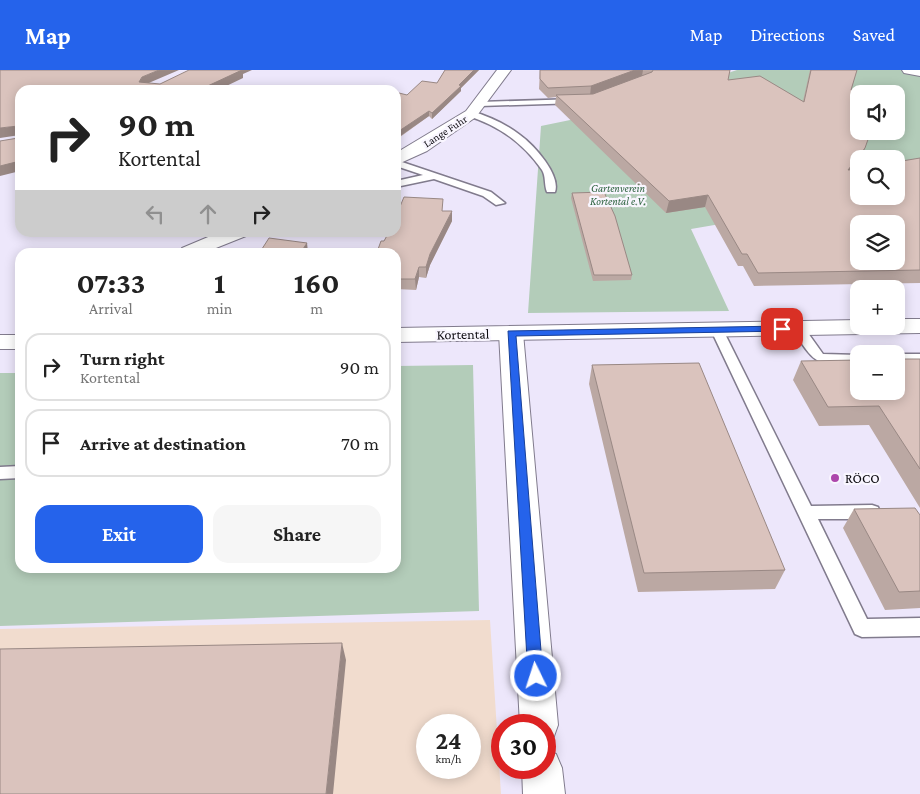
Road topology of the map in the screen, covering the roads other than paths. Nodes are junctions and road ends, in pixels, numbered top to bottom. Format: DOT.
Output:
graph roads {
  1 [pos="504,70"];
  2 [pos="909,70"];
  3 [pos="920,72"];
  4 [pos="582,100"];
  5 [pos="475,109"];
  6 [pos="401,158"];
  7 [pos="401,163"];
  8 [pos="434,176"];
  9 [pos="401,183"];
  10 [pos="551,190"];
  11 [pos="500,203"];
  12 [pos="226,237"];
  13 [pos="199,248"];
  14 [pos="920,326"];
  15 [pos="798,329"];
  16 [pos="717,330"];
  17 [pos="511,333"];
  18 [pos="401,335"];
  19 [pos="0,342"];
  20 [pos="15,342"];
  21 [pos="905,358"];
  22 [pos="920,358"];
  23 [pos="850,359"];
  24 [pos="15,472"];
  25 [pos="0,473"];
  26 [pos="885,512"];
  27 [pos="806,514"];
  28 [pos="920,627"];
  29 [pos="538,714"];
  30 [pos="543,779"];
  31 [pos="544,794"];
  1 -- 5 [label="street, Lange Fuhr"];
  2 -- 3 [label="street"];
  4 -- 5 [label="lane"];
  5 -- 6 [label="street, Lange Fuhr"];
  5 -- 10 [label="lane"];
  7 -- 8 [label="lane"];
  8 -- 9 [label="lane"];
  8 -- 11 [label="lane"];
  12 -- 13 [label="street"];
  14 -- 15 [label="street, Kortental"];
  15 -- 16 [label="street, Kortental"];
  15 -- 23 [label="lane"];
  16 -- 17 [label="street, Kortental"];
  16 -- 27 [label="lane"];
  17 -- 18 [label="street, Kortental"];
  17 -- 29 [label="street"];
  19 -- 20 [label="street"];
  21 -- 22 [label="lane"];
  24 -- 25 [label="lane"];
  26 -- 27 [label="lane"];
  27 -- 28 [label="lane"];
  30 -- 31 [label="street"];
}
